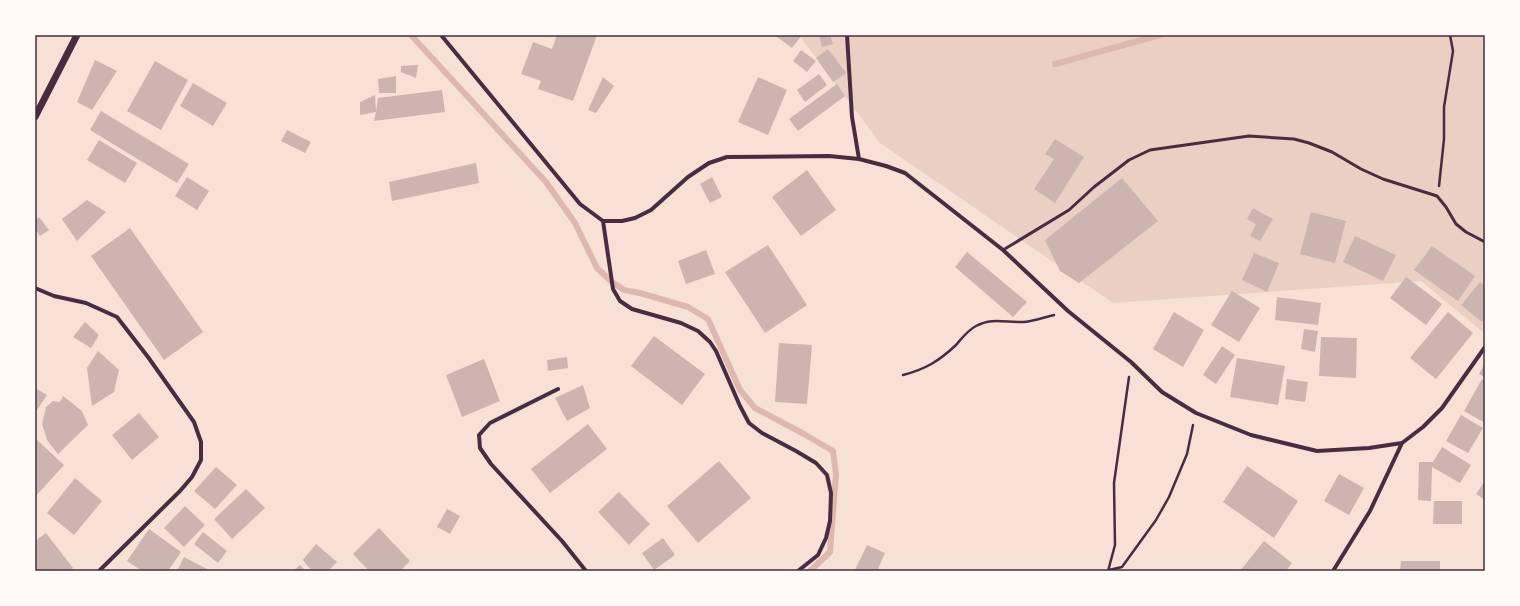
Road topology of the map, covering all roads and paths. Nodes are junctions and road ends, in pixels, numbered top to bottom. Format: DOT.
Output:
graph roads {
  1 [pos="77,35"];
  2 [pos="441,35"];
  3 [pos="847,35"];
  4 [pos="1450,35"];
  5 [pos="35,117"];
  6 [pos="859,159"];
  7 [pos="1438,196"];
  8 [pos="603,221"];
  9 [pos="1485,242"];
  10 [pos="1003,250"];
  11 [pos="35,288"];
  12 [pos="1068,311"];
  13 [pos="1485,347"];
  14 [pos="1131,362"];
  15 [pos="903,375"];
  16 [pos="558,389"];
  17 [pos="1196,413"];
  18 [pos="1402,443"];
  19 [pos="1108,570"];
  20 [pos="99,571"];
  21 [pos="586,571"];
  22 [pos="798,571"];
  23 [pos="1333,571"];
  1 -- 5 [label="street"];
  2 -- 8 [label="street"];
  3 -- 6 [label="street"];
  4 -- 7 [label="path"];
  6 -- 8 [label="street"];
  6 -- 10 [label="street"];
  7 -- 9 [label="lane"];
  7 -- 10 [label="lane"];
  8 -- 22 [label="street"];
  10 -- 12 [label="street"];
  11 -- 20 [label="street"];
  12 -- 14 [label="street"];
  12 -- 15 [label="path"];
  13 -- 18 [label="street"];
  14 -- 17 [label="street"];
  14 -- 19 [label="path"];
  16 -- 21 [label="street"];
  17 -- 18 [label="street"];
  17 -- 19 [label="path"];
  18 -- 23 [label="street"];
}
